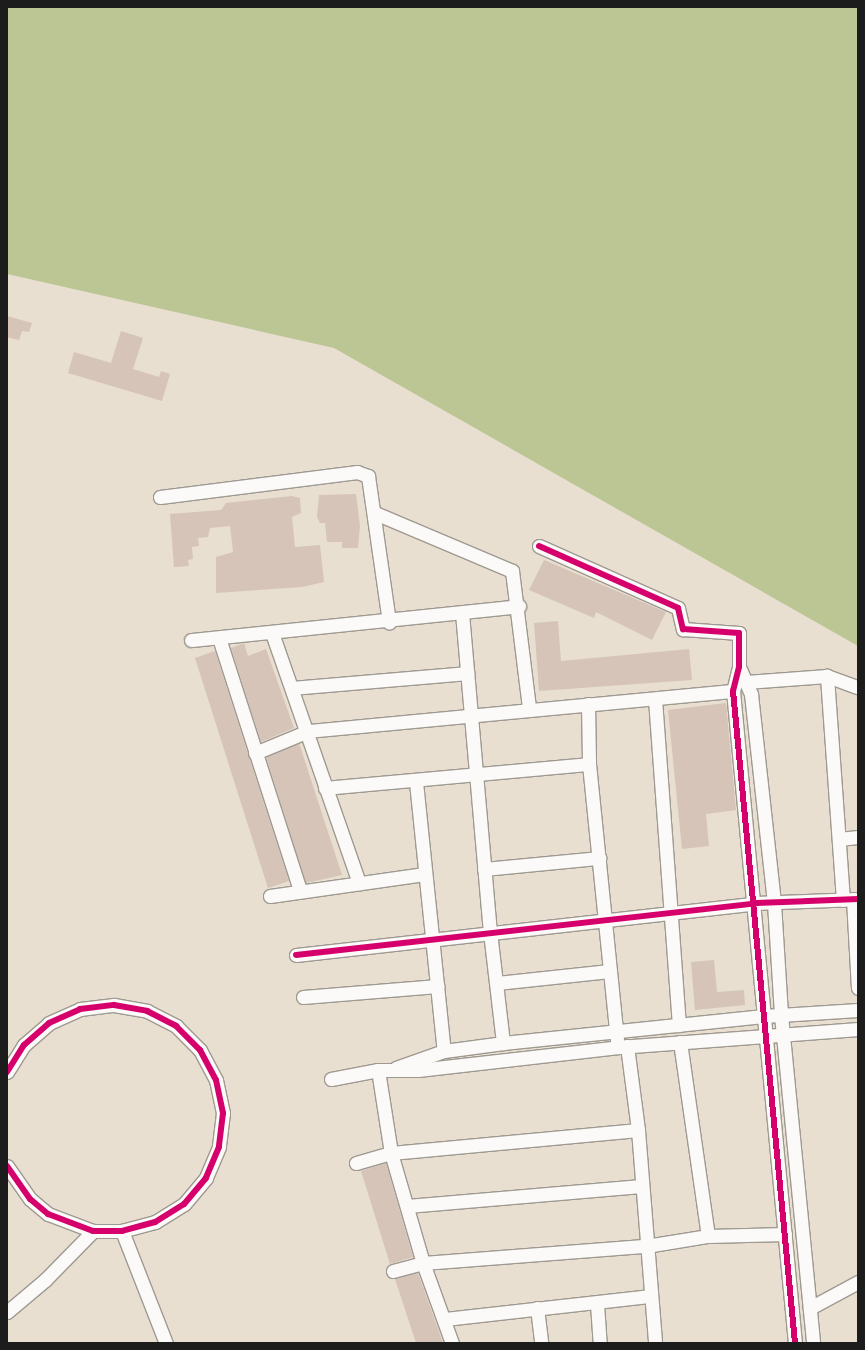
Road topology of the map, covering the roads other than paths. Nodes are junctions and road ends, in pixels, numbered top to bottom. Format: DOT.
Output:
graph roads {
  1 [pos="160,497"];
  2 [pos="375,513"];
  3 [pos="540,546"];
  4 [pos="519,606"];
  5 [pos="462,613"];
  6 [pos="389,622"];
  7 [pos="272,633"];
  8 [pos="219,638"];
  9 [pos="191,640"];
  10 [pos="739,667"];
  11 [pos="467,673"];
  12 [pos="827,676"];
  13 [pos="746,682"];
  14 [pos="858,687"];
  15 [pos="292,688"];
  16 [pos="733,691"];
  17 [pos="655,699"];
  18 [pos="588,704"];
  19 [pos="528,708"];
  20 [pos="470,715"];
  21 [pos="308,730"];
  22 [pos="255,753"];
  23 [pos="589,764"];
  24 [pos="475,776"];
  25 [pos="416,782"];
  26 [pos="325,788"];
  27 [pos="858,837"];
  28 [pos="840,839"];
  29 [pos="599,858"];
  30 [pos="484,869"];
  31 [pos="424,874"];
  32 [pos="359,883"];
  33 [pos="300,892"];
  34 [pos="270,896"];
  35 [pos="851,899"];
  36 [pos="774,903"];
  37 [pos="756,904"];
  38 [pos="673,915"];
  39 [pos="605,921"];
  40 [pos="490,932"];
  41 [pos="432,938"];
  42 [pos="296,955"];
  43 [pos="609,971"];
  44 [pos="497,983"];
  45 [pos="438,986"];
  46 [pos="858,988"];
  47 [pos="303,997"];
  48 [pos="858,1010"];
  49 [pos="781,1015"];
  50 [pos="764,1016"];
  51 [pos="679,1025"];
  52 [pos="858,1029"];
  53 [pos="615,1032"];
  54 [pos="784,1035"];
  55 [pos="767,1036"];
  56 [pos="680,1042"];
  57 [pos="504,1043"];
  58 [pos="623,1046"];
  59 [pos="444,1051"];
  60 [pos="396,1068"];
  61 [pos="378,1070"];
  62 [pos="7,1072"];
  63 [pos="331,1079"];
  64 [pos="638,1130"];
  65 [pos="391,1153"];
  66 [pos="356,1163"];
  67 [pos="7,1166"];
  68 [pos="641,1186"];
  69 [pos="407,1206"];
  70 [pos="93,1231"];
  71 [pos="122,1231"];
  72 [pos="785,1234"];
  73 [pos="708,1236"];
  74 [pos="646,1246"];
  75 [pos="423,1263"];
  76 [pos="393,1271"];
  77 [pos="858,1282"];
  78 [pos="649,1296"];
  79 [pos="597,1304"];
  80 [pos="537,1308"];
  81 [pos="810,1308"];
  82 [pos="7,1312"];
  83 [pos="445,1320"];
  84 [pos="166,1343"];
  85 [pos="452,1343"];
  86 [pos="540,1343"];
  87 [pos="600,1343"];
  88 [pos="655,1343"];
  89 [pos="795,1343"];
  90 [pos="813,1343"];
  1 -- 2 [label="street"];
  2 -- 4 [label="street"];
  2 -- 6 [label="street"];
  3 -- 10 [label="street"];
  4 -- 5 [label="street"];
  4 -- 19 [label="street"];
  5 -- 6 [label="street"];
  5 -- 11 [label="street"];
  6 -- 7 [label="street"];
  7 -- 8 [label="street"];
  7 -- 15 [label="street"];
  8 -- 9 [label="street"];
  8 -- 22 [label="street"];
  10 -- 13 [label="street"];
  10 -- 16 [label="street"];
  11 -- 15 [label="street"];
  11 -- 20 [label="street"];
  12 -- 13 [label="street"];
  12 -- 14 [label="street"];
  12 -- 28 [label="street"];
  13 -- 36 [label="street"];
  15 -- 21 [label="street"];
  16 -- 17 [label="street"];
  16 -- 37 [label="street"];
  17 -- 18 [label="street"];
  17 -- 38 [label="street"];
  18 -- 19 [label="street"];
  18 -- 23 [label="street"];
  19 -- 20 [label="street"];
  20 -- 21 [label="street"];
  20 -- 24 [label="street"];
  21 -- 22 [label="street"];
  21 -- 26 [label="street"];
  22 -- 33 [label="street"];
  23 -- 24 [label="street"];
  23 -- 29 [label="street"];
  24 -- 25 [label="street"];
  24 -- 30 [label="street"];
  25 -- 26 [label="street"];
  25 -- 31 [label="street"];
  26 -- 32 [label="street"];
  27 -- 28 [label="street"];
  28 -- 35 [label="street"];
  29 -- 30 [label="street"];
  29 -- 39 [label="street"];
  30 -- 40 [label="street"];
  31 -- 32 [label="street"];
  31 -- 41 [label="street"];
  32 -- 33 [label="street"];
  33 -- 34 [label="street"];
  35 -- 36 [label="street"];
  35 -- 46 [label="street"];
  36 -- 37 [label="street"];
  36 -- 49 [label="street"];
  37 -- 38 [label="street"];
  37 -- 50 [label="street"];
  38 -- 39 [label="street"];
  38 -- 51 [label="street"];
  39 -- 40 [label="street"];
  39 -- 43 [label="street"];
  40 -- 41 [label="street"];
  40 -- 44 [label="street"];
  41 -- 42 [label="street"];
  41 -- 45 [label="street"];
  43 -- 44 [label="street"];
  43 -- 53 [label="street"];
  44 -- 57 [label="street"];
  45 -- 47 [label="street"];
  45 -- 59 [label="street"];
  48 -- 49 [label="street"];
  49 -- 50 [label="street"];
  49 -- 54 [label="street"];
  50 -- 51 [label="street"];
  50 -- 55 [label="street"];
  51 -- 53 [label="street"];
  52 -- 54 [label="street"];
  53 -- 57 [label="street"];
  53 -- 58 [label="street"];
  54 -- 55 [label="street"];
  54 -- 81 [label="street"];
  55 -- 56 [label="street"];
  55 -- 72 [label="street"];
  56 -- 58 [label="street"];
  56 -- 73 [label="street"];
  57 -- 59 [label="street"];
  58 -- 60 [label="street"];
  58 -- 64 [label="street"];
  59 -- 60 [label="street"];
  60 -- 61 [label="street"];
  61 -- 63 [label="street"];
  61 -- 65 [label="street"];
  62 -- 71 [label="street"];
  64 -- 65 [label="street"];
  64 -- 68 [label="street"];
  65 -- 66 [label="street"];
  65 -- 69 [label="street"];
  67 -- 70 [label="street"];
  68 -- 69 [label="street"];
  68 -- 74 [label="street"];
  69 -- 75 [label="street"];
  70 -- 71 [label="street"];
  70 -- 82 [label="street"];
  71 -- 84 [label="street"];
  72 -- 73 [label="street"];
  72 -- 89 [label="street"];
  73 -- 74 [label="street"];
  74 -- 75 [label="street"];
  74 -- 78 [label="street"];
  75 -- 76 [label="street"];
  75 -- 83 [label="street"];
  77 -- 81 [label="street"];
  78 -- 79 [label="street"];
  78 -- 88 [label="street"];
  79 -- 80 [label="street"];
  79 -- 87 [label="street"];
  80 -- 83 [label="street"];
  80 -- 86 [label="street"];
  81 -- 90 [label="street"];
  83 -- 85 [label="street"];
}
